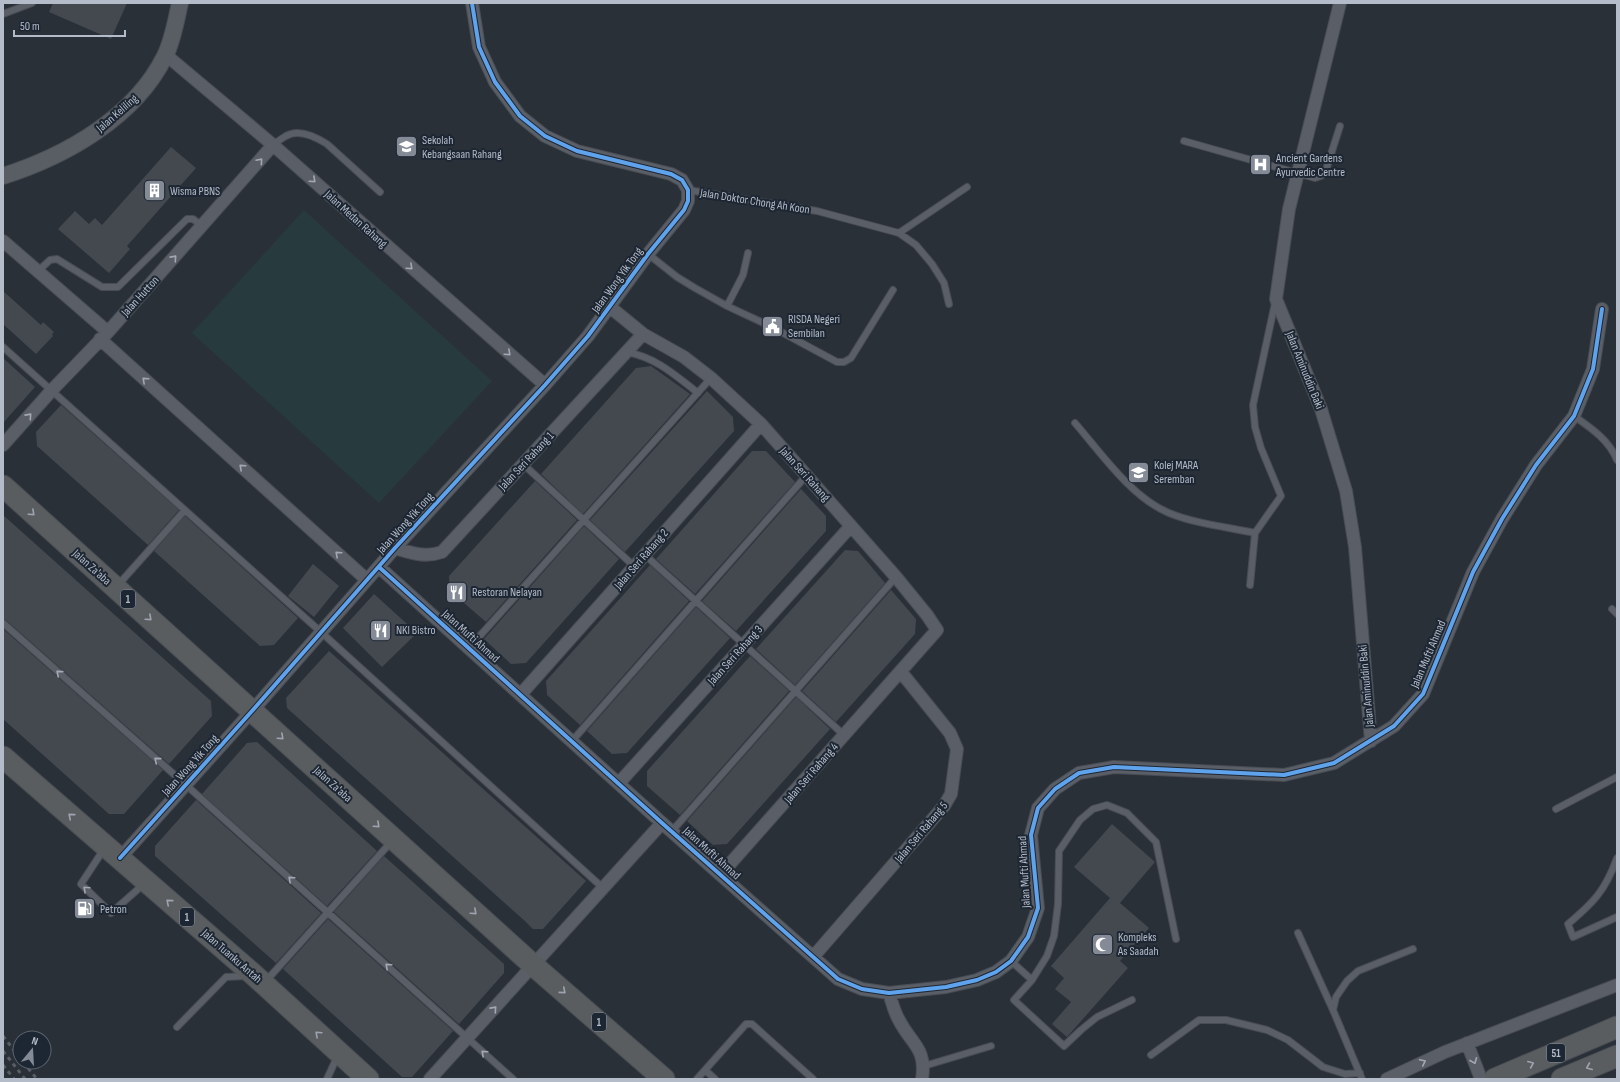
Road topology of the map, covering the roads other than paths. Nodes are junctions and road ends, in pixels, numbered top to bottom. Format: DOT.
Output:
graph roads {
  1 [pos="32,3"];
  2 [pos="180,3"];
  3 [pos="472,3"];
  4 [pos="1340,3"];
  5 [pos="3,14"];
  6 [pos="166,55"];
  7 [pos="1340,126"];
  8 [pos="1184,141"];
  9 [pos="273,145"];
  10 [pos="1298,173"];
  11 [pos="3,176"];
  12 [pos="967,187"];
  13 [pos="688,190"];
  14 [pos="380,192"];
  15 [pos="202,226"];
  16 [pos="899,233"];
  17 [pos="3,241"];
  18 [pos="748,253"];
  19 [pos="648,254"];
  20 [pos="38,271"];
  21 [pos="894,290"];
  22 [pos="1276,300"];
  23 [pos="949,304"];
  24 [pos="727,306"];
  25 [pos="610,307"];
  26 [pos="1602,309"];
  27 [pos="643,334"];
  28 [pos="104,336"];
  29 [pos="3,347"];
  30 [pos="627,352"];
  31 [pos="711,378"];
  32 [pos="545,385"];
  33 [pos="52,390"];
  34 [pos="698,393"];
  35 [pos="1574,416"];
  36 [pos="1075,422"];
  37 [pos="761,424"];
  38 [pos="3,445"];
  39 [pos="1617,460"];
  40 [pos="523,464"];
  41 [pos="806,476"];
  42 [pos="3,486"];
  43 [pos="185,510"];
  44 [pos="584,521"];
  45 [pos="851,526"];
  46 [pos="1255,533"];
  47 [pos="395,548"];
  48 [pos="645,556"];
  49 [pos="379,567"];
  50 [pos="634,567"];
  51 [pos="896,577"];
  52 [pos="367,580"];
  53 [pos="1250,585"];
  54 [pos="116,588"];
  55 [pos="695,601"];
  56 [pos="1612,609"];
  57 [pos="1617,614"];
  58 [pos="3,624"];
  59 [pos="322,633"];
  60 [pos="744,645"];
  61 [pos="469,648"];
  62 [pos="902,672"];
  63 [pos="795,691"];
  64 [pos="521,694"];
  65 [pos="252,711"];
  66 [pos="844,735"];
  67 [pos="572,741"];
  68 [pos="1371,741"];
  69 [pos="3,757"];
  70 [pos="1617,777"];
  71 [pos="619,783"];
  72 [pos="186,785"];
  73 [pos="1556,809"];
  74 [pos="667,827"];
  75 [pos="394,839"];
  76 [pos="112,852"];
  77 [pos="1617,858"];
  78 [pos="721,874"];
  79 [pos="146,882"];
  80 [pos="603,888"];
  81 [pos="328,913"];
  82 [pos="1617,917"];
  83 [pos="1298,933"];
  84 [pos="1176,939"];
  85 [pos="1413,949"];
  86 [pos="813,957"];
  87 [pos="1011,961"];
  88 [pos="533,965"];
  89 [pos="259,980"];
  90 [pos="1032,980"];
  91 [pos="1617,985"];
  92 [pos="889,993"];
  93 [pos="1132,1000"];
  94 [pos="1333,1010"];
  95 [pos="177,1027"];
  96 [pos="1617,1027"];
  97 [pos="467,1038"];
  98 [pos="1467,1043"];
  99 [pos="990,1046"];
  100 [pos="339,1053"];
  101 [pos="1151,1055"];
  102 [pos="1617,1056"];
  103 [pos="924,1066"];
  104 [pos="705,1070"];
  105 [pos="1361,1076"];
  106 [pos="327,1079"];
  107 [pos="368,1079"];
  108 [pos="430,1079"];
  109 [pos="513,1079"];
  110 [pos="664,1079"];
  111 [pos="697,1079"];
  112 [pos="715,1079"];
  113 [pos="813,1079"];
  114 [pos="922,1079"];
  115 [pos="1387,1079"];
  116 [pos="1481,1079"];
  117 [pos="1495,1079"];
  118 [pos="1562,1079"];
  1 -- 5 [label="lane"];
  2 -- 6 [label="street, Jalan Keliling"];
  3 -- 13 [label="street, Jalan Doktor Chong Ah Koon"];
  4 -- 10 [label="street"];
  6 -- 9 [label="street, Jalan Medan Rahang"];
  6 -- 11 [label="street, Jalan Keliling"];
  7 -- 10 [label="lane"];
  8 -- 10 [label="lane"];
  9 -- 14 [label="lane"];
  15 -- 9 [label="street, Jalan Hutton, one-way"];
  9 -- 32 [label="street, Jalan Medan Rahang, one-way"];
  10 -- 22 [label="street"];
  12 -- 16 [label="lane"];
  13 -- 16 [label="lane, Jalan Doktor Chong Ah Koon"];
  13 -- 19 [label="street, Jalan Wong Yik Tong"];
  15 -- 20 [label="lane"];
  28 -- 15 [label="street, Jalan Hutton, one-way"];
  16 -- 23 [label="lane, Jalan Doktor Chong Ah Koon"];
  17 -- 20 [label="street"];
  18 -- 24 [label="lane"];
  19 -- 24 [label="lane"];
  19 -- 25 [label="street, Jalan Wong Yik Tong"];
  20 -- 28 [label="street"];
  21 -- 24 [label="lane"];
  22 -- 46 [label="lane"];
  22 -- 68 [label="street, Jalan Aminuddin Baki"];
  25 -- 27 [label="street, Jalan Seri Rahang"];
  25 -- 32 [label="street, Jalan Wong Yik Tong"];
  26 -- 35 [label="street, Jalan Mufti Ahmad"];
  27 -- 30 [label="street, Jalan Seri Rahang 1"];
  27 -- 31 [label="street, Jalan Seri Rahang"];
  28 -- 33 [label="street, Jalan Hutton"];
  52 -- 28 [label="street, one-way"];
  29 -- 33 [label="lane"];
  30 -- 34 [label="lane"];
  30 -- 40 [label="street, Jalan Seri Rahang 1"];
  31 -- 34 [label="lane"];
  31 -- 37 [label="street, Jalan Seri Rahang"];
  32 -- 47 [label="street, Jalan Wong Yik Tong"];
  38 -- 33 [label="street, Jalan Hutton, one-way"];
  33 -- 43 [label="lane"];
  34 -- 44 [label="lane"];
  35 -- 39 [label="lane"];
  35 -- 68 [label="street, Jalan Mufti Ahmad"];
  36 -- 46 [label="lane"];
  37 -- 41 [label="street, Jalan Seri Rahang"];
  37 -- 48 [label="street, Jalan Seri Rahang 2"];
  40 -- 44 [label="lane"];
  40 -- 47 [label="street, Jalan Seri Rahang 1"];
  41 -- 45 [label="street, Jalan Seri Rahang"];
  41 -- 55 [label="lane"];
  42 -- 54 [label="highway, Jalan Za'aba / 1, one-way"];
  43 -- 54 [label="lane"];
  43 -- 59 [label="lane"];
  44 -- 50 [label="lane"];
  44 -- 61 [label="lane"];
  45 -- 51 [label="street, Jalan Seri Rahang"];
  45 -- 60 [label="street, Jalan Seri Rahang 3"];
  46 -- 53 [label="lane"];
  47 -- 49 [label="street, Jalan Wong Yik Tong"];
  48 -- 50 [label="street, Jalan Seri Rahang 2"];
  48 -- 55 [label="lane"];
  49 -- 52 [label="street, Jalan Wong Yik Tong"];
  49 -- 61 [label="street, Jalan Mufti Ahmad"];
  50 -- 64 [label="street, Jalan Seri Rahang 2"];
  51 -- 62 [label="street, Jalan Seri Rahang"];
  51 -- 63 [label="lane"];
  52 -- 59 [label="street, Jalan Wong Yik Tong"];
  54 -- 65 [label="highway, Jalan Za'aba / 1, one-way"];
  55 -- 60 [label="lane"];
  55 -- 67 [label="lane"];
  56 -- 57 [label="lane"];
  72 -- 58 [label="lane, one-way"];
  59 -- 65 [label="street, Jalan Wong Yik Tong"];
  59 -- 80 [label="lane"];
  60 -- 63 [label="lane"];
  60 -- 71 [label="street, Jalan Seri Rahang 3"];
  61 -- 64 [label="street, Jalan Mufti Ahmad"];
  62 -- 66 [label="street, Jalan Seri Rahang 4"];
  62 -- 86 [label="street, Jalan Seri Rahang 5"];
  63 -- 66 [label="lane"];
  63 -- 74 [label="lane"];
  64 -- 67 [label="street, Jalan Mufti Ahmad"];
  65 -- 72 [label="street, Jalan Wong Yik Tong"];
  65 -- 75 [label="highway, Jalan Za'aba / 1, one-way"];
  66 -- 78 [label="street, Jalan Seri Rahang 4"];
  67 -- 71 [label="street, Jalan Mufti Ahmad"];
  68 -- 87 [label="street, Jalan Mufti Ahmad"];
  76 -- 69 [label="highway, Jalan Tuanku Antah / 1, one-way"];
  70 -- 73 [label="lane"];
  71 -- 74 [label="street, Jalan Mufti Ahmad"];
  72 -- 76 [label="street, Jalan Wong Yik Tong"];
  81 -- 72 [label="lane, one-way"];
  74 -- 78 [label="street, Jalan Mufti Ahmad"];
  74 -- 80 [label="street"];
  75 -- 81 [label="lane"];
  75 -- 88 [label="highway, Jalan Za'aba / 1, one-way"];
  76 -- 79 [label="highway, Jalan Tuanku Antah / 1"];
  79 -- 76 [label="lane, one-way"];
  77 -- 82 [label="lane"];
  78 -- 86 [label="street, Jalan Mufti Ahmad"];
  89 -- 79 [label="highway, Jalan Tuanku Antah / 1, one-way"];
  80 -- 88 [label="street"];
  81 -- 89 [label="lane"];
  97 -- 81 [label="lane, one-way"];
  83 -- 94 [label="lane"];
  84 -- 90 [label="lane"];
  85 -- 94 [label="lane"];
  86 -- 92 [label="street, Jalan Mufti Ahmad"];
  87 -- 90 [label="lane"];
  87 -- 92 [label="street, Jalan Mufti Ahmad"];
  97 -- 88 [label="street, one-way"];
  88 -- 110 [label="highway, Jalan Za'aba / 1, one-way"];
  89 -- 95 [label="lane"];
  100 -- 89 [label="highway, Jalan Tuanku Antah / 1, one-way"];
  90 -- 93 [label="lane"];
  91 -- 98 [label="street"];
  92 -- 103 [label="street"];
  94 -- 105 [label="lane"];
  117 -- 96 [label="highway, 51, one-way"];
  97 -- 108 [label="street"];
  109 -- 97 [label="lane, one-way"];
  115 -- 98 [label="street, one-way"];
  98 -- 116 [label="street, one-way"];
  99 -- 103 [label="lane"];
  100 -- 106 [label="lane"];
  100 -- 107 [label="highway, Jalan Tuanku Antah / 1"];
  101 -- 105 [label="lane"];
  102 -- 118 [label="highway, 51, one-way"];
  103 -- 114 [label="street"];
  104 -- 111 [label="lane"];
  104 -- 112 [label="lane"];
  104 -- 113 [label="lane"];
}
